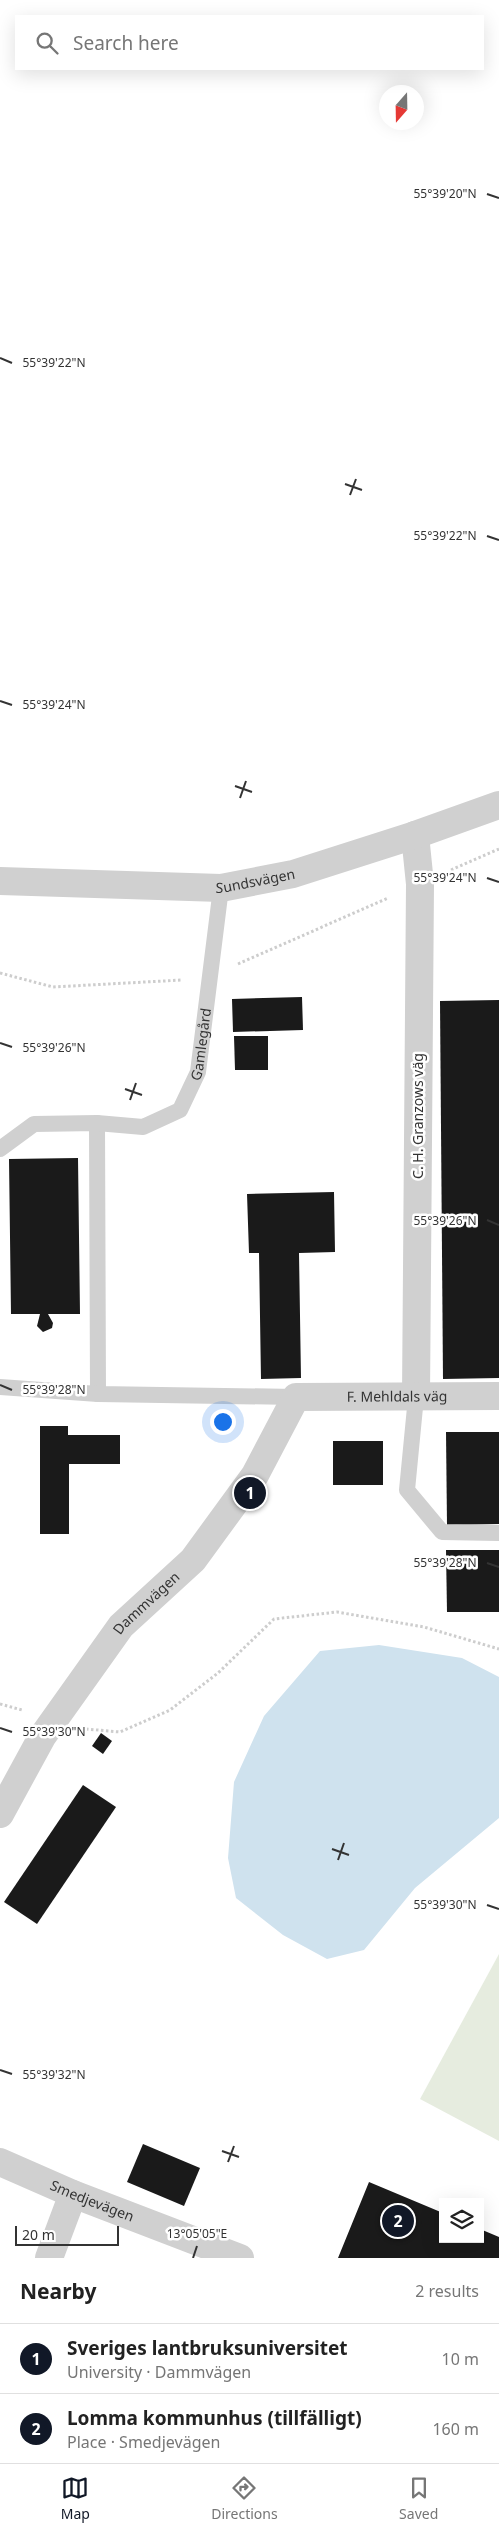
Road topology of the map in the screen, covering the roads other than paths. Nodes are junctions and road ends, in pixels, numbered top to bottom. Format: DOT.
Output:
graph roads {
  1 [pos="499,804"];
  2 [pos="415,835"];
  3 [pos="0,881"];
  4 [pos="221,888"];
  5 [pos="97,1123"];
  6 [pos="0,1149"];
  7 [pos="0,1387"];
  8 [pos="98,1394"];
  9 [pos="499,1396"];
  10 [pos="296,1397"];
  11 [pos="416,1397"];
  12 [pos="499,1533"];
  13 [pos="0,1814"];
  14 [pos="0,2162"];
  15 [pos="73,2194"];
  16 [pos="49,2258"];
  17 [pos="240,2258"];
  1 -- 2 [label="street, Sundsvägen"];
  2 -- 4 [label="street, Sundsvägen"];
  2 -- 11 [label="street, C. H. Granzows väg"];
  3 -- 4 [label="street, Sundsvägen"];
  4 -- 5 [label="lane, Gamlegård"];
  5 -- 6 [label="lane, Gamlegård"];
  5 -- 8 [label="lane"];
  7 -- 8 [label="lane"];
  8 -- 10 [label="lane"];
  9 -- 11 [label="street, F. Mehldals väg"];
  10 -- 11 [label="street, F. Mehldals väg"];
  10 -- 13 [label="street, Dammvägen"];
  11 -- 12 [label="lane"];
  14 -- 15 [label="street, Smedjevägen"];
  15 -- 16 [label="street"];
  15 -- 17 [label="street, Smedjevägen"];
}
